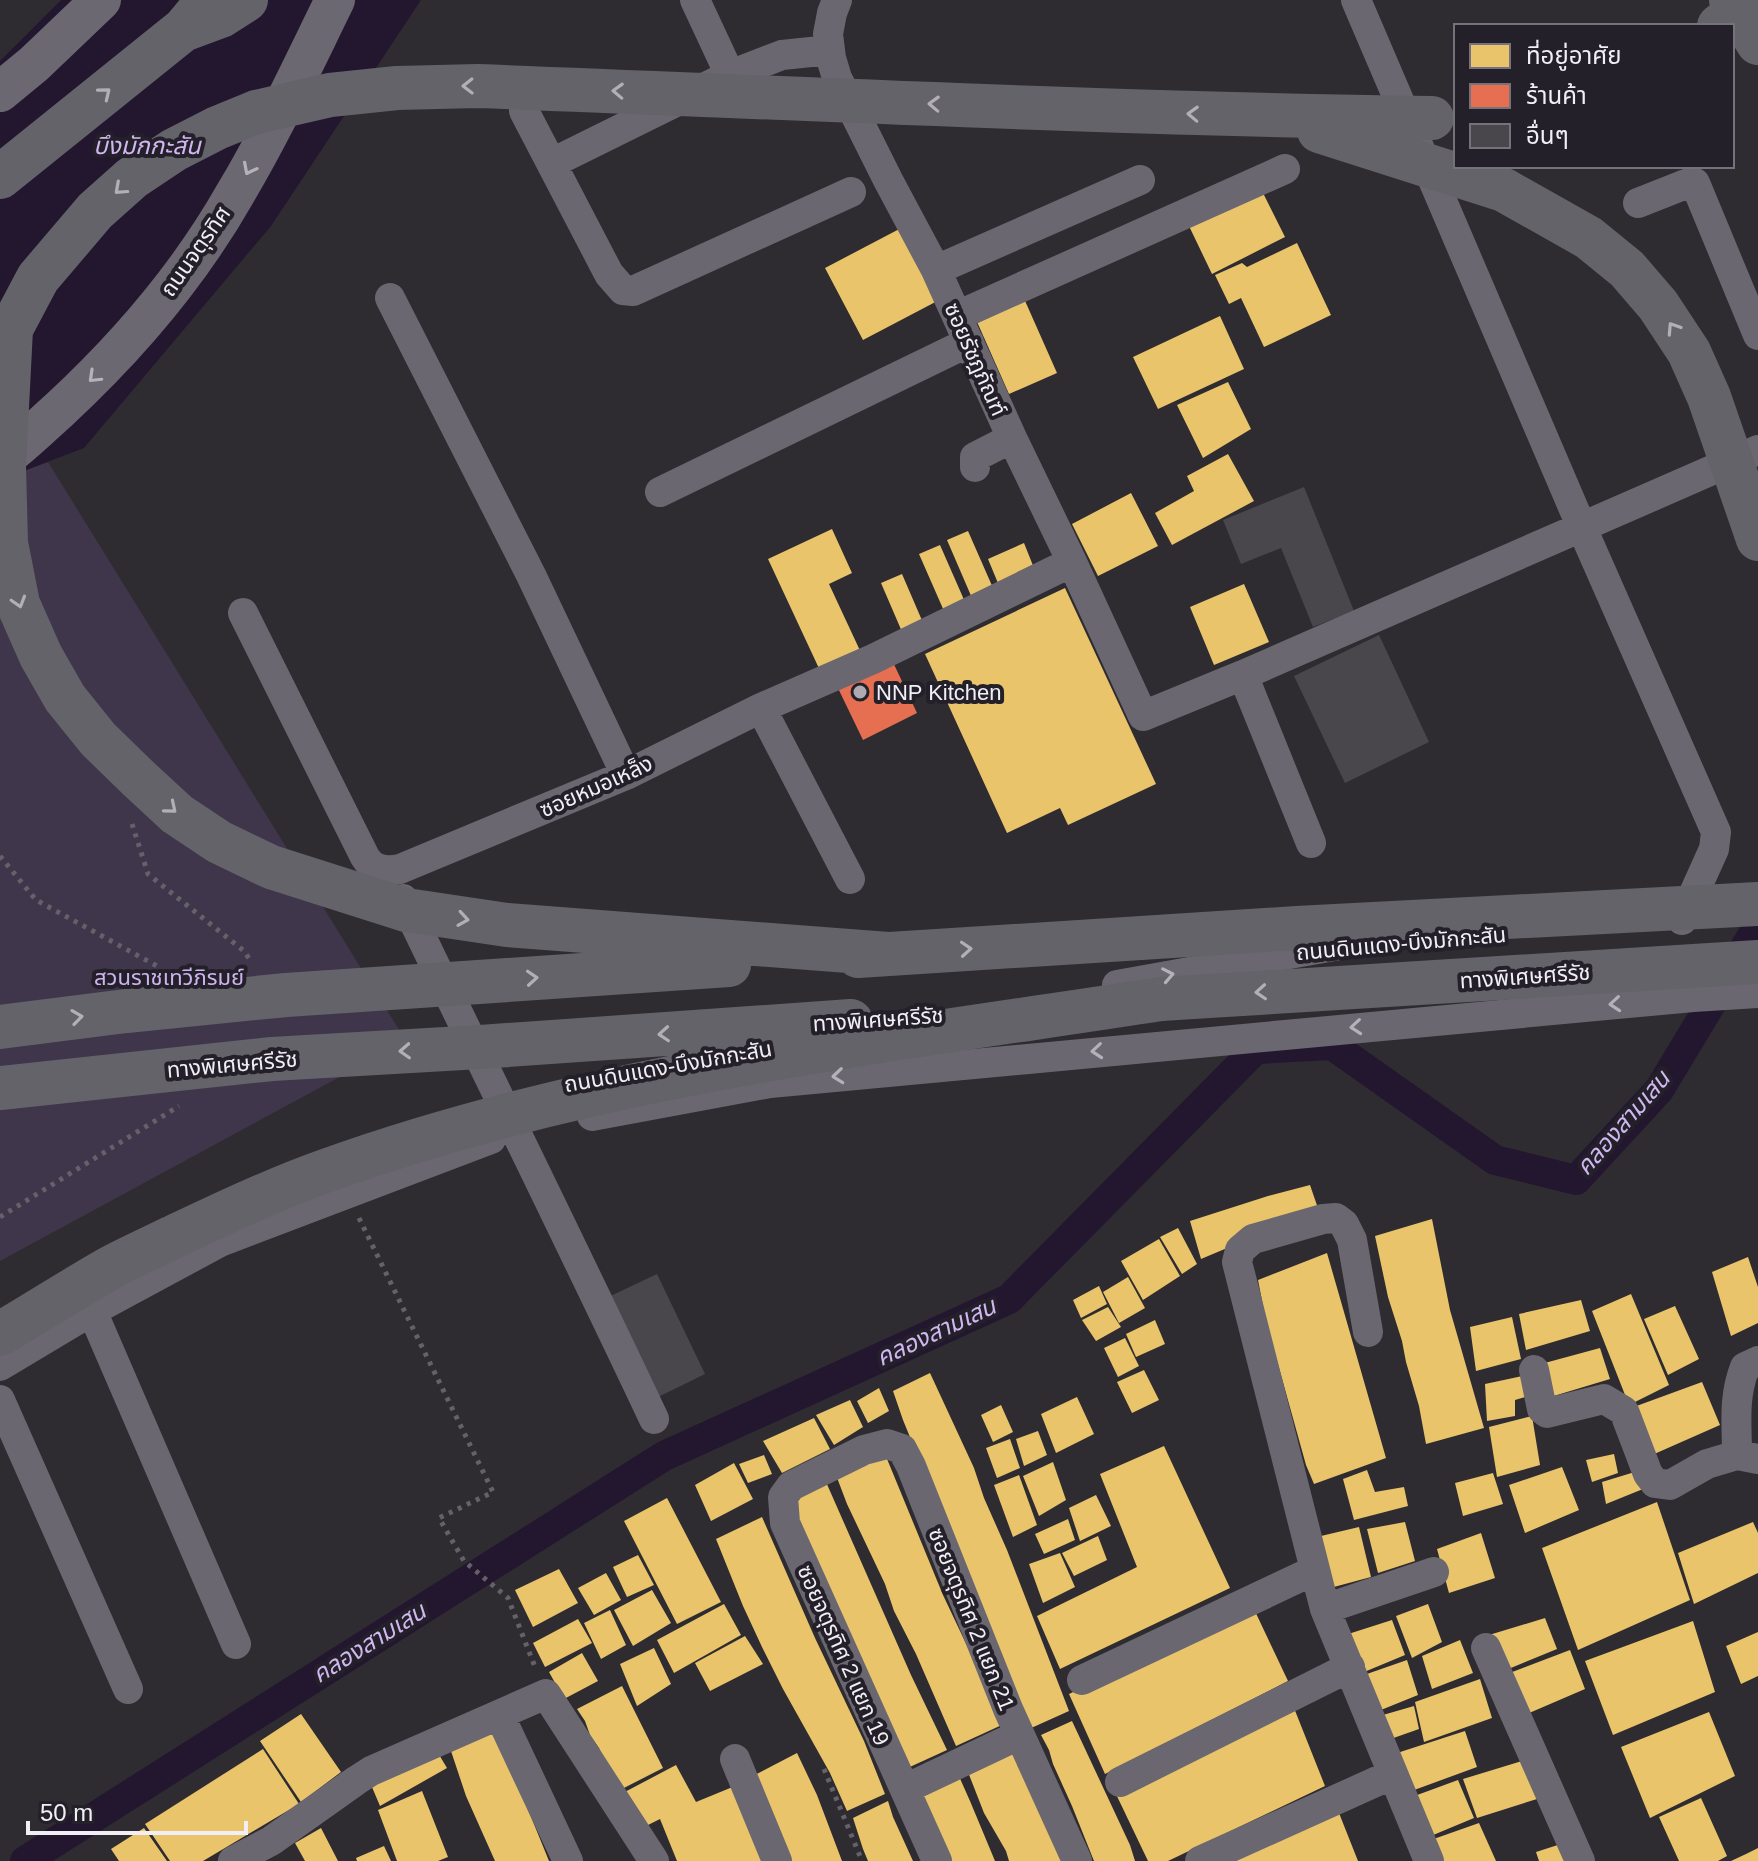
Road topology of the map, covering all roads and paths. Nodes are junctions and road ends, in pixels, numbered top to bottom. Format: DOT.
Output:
graph roads {
  1 [pos="101,0"];
  2 [pos="246,0"];
  3 [pos="335,0"];
  4 [pos="695,0"];
  5 [pos="837,0"];
  6 [pos="1356,0"];
  7 [pos="1731,0"];
  8 [pos="1745,0"];
  9 [pos="1753,0"];
  10 [pos="196,15"];
  11 [pos="1758,20"];
  12 [pos="1722,24"];
  13 [pos="1758,43"];
  14 [pos="830,50"];
  15 [pos="730,75"];
  16 [pos="0,92"];
  17 [pos="524,111"];
  18 [pos="1454,114"];
  19 [pos="1271,116"];
  20 [pos="552,163"];
  21 [pos="1285,169"];
  22 [pos="0,177"];
  23 [pos="1140,180"];
  24 [pos="851,192"];
  25 [pos="1638,203"];
  26 [pos="936,270"];
  27 [pos="390,298"];
  28 [pos="963,329"];
  29 [pos="1758,335"];
  30 [pos="6,342"];
  31 [pos="1012,438"];
  32 [pos="1758,450"];
  33 [pos="0,461"];
  34 [pos="975,467"];
  35 [pos="660,492"];
  36 [pos="1582,528"];
  37 [pos="1758,539"];
  38 [pos="1072,562"];
  39 [pos="243,613"];
  40 [pos="1243,675"];
  41 [pos="761,708"];
  42 [pos="626,775"];
  43 [pos="130,818"];
  44 [pos="1311,843"];
  45 [pos="389,871"];
  46 [pos="850,879"];
  47 [pos="1742,914"];
  48 [pos="1758,922"];
  49 [pos="1680,924"];
  50 [pos="888,954"];
  51 [pos="1758,962"];
  52 [pos="259,974"];
  53 [pos="1758,993"];
  54 [pos="1161,999"];
  55 [pos="0,1027"];
  56 [pos="0,1088"];
  57 [pos="189,1100"];
  58 [pos="495,1100"];
  59 [pos="511,1132"];
  60 [pos="347,1193"];
  61 [pos="0,1217"];
  62 [pos="92,1311"];
  63 [pos="0,1316"];
  64 [pos="1368,1332"];
  65 [pos="0,1334"];
  66 [pos="1758,1361"];
  67 [pos="0,1366"];
  68 [pos="1534,1370"];
  69 [pos="0,1400"];
  70 [pos="654,1419"];
  71 [pos="1748,1457"];
  72 [pos="828,1468"];
  73 [pos="1315,1570"];
  74 [pos="1434,1572"];
  75 [pos="1325,1609"];
  76 [pos="236,1644"];
  77 [pos="1486,1648"];
  78 [pos="1350,1667"];
  79 [pos="1082,1680"];
  80 [pos="128,1689"];
  81 [pos="546,1694"];
  82 [pos="500,1716"];
  83 [pos="1019,1735"];
  84 [pos="735,1759"];
  85 [pos="824,1769"];
  86 [pos="1393,1774"];
  87 [pos="1120,1782"];
  88 [pos="905,1789"];
  89 [pos="233,1861"];
  90 [pos="568,1861"];
  91 [pos="654,1861"];
  92 [pos="777,1861"];
  93 [pos="862,1861"];
  94 [pos="937,1861"];
  95 [pos="1077,1861"];
  96 [pos="1200,1861"];
  97 [pos="1429,1861"];
  98 [pos="1580,1861"];
  1 -- 16 [label="main road"];
  2 -- 10 [label="highway"];
  3 -- 33 [label="main road, ถนนจตุรทิศ, one-way, bridge"];
  4 -- 15 [label="street"];
  5 -- 14 [label="street, ซอยรัชฎภัณฑ์"];
  6 -- 36 [label="street"];
  7 -- 13 [label="highway"];
  8 -- 11 [label="street"];
  9 -- 12 [label="highway, bridge"];
  22 -- 10 [label="highway, one-way"];
  14 -- 15 [label="street"];
  14 -- 26 [label="street, ซอยรัชฎภัณฑ์"];
  15 -- 20 [label="street"];
  17 -- 20 [label="street"];
  18 -- 19 [label="highway, bridge"];
  19 -- 30 [label="highway, one-way, bridge"];
  37 -- 19 [label="highway, one-way, bridge"];
  20 -- 24 [label="street"];
  21 -- 28 [label="street"];
  23 -- 26 [label="street"];
  25 -- 29 [label="street"];
  26 -- 28 [label="street, ซอยรัชฎภัณฑ์"];
  27 -- 42 [label="street"];
  28 -- 31 [label="street, ซอยรัชฎภัณฑ์"];
  28 -- 35 [label="street"];
  30 -- 50 [label="highway, one-way, bridge"];
  31 -- 34 [label="street"];
  31 -- 38 [label="street, ซอยรัชฎภัณฑ์"];
  32 -- 36 [label="street"];
  36 -- 40 [label="street"];
  36 -- 49 [label="street"];
  38 -- 40 [label="street, ซอยรัชฎภัณฑ์"];
  38 -- 41 [label="street, ซอยหมอเหล็ง"];
  39 -- 45 [label="street"];
  40 -- 44 [label="street"];
  41 -- 42 [label="street, ซอยหมอเหล็ง"];
  41 -- 46 [label="street"];
  42 -- 45 [label="street, ซอยหมอเหล็ง"];
  43 -- 52 [label="path"];
  45 -- 58 [label="street"];
  47 -- 48 [label="street, ถนนดินแดง-บึงมักกะสัน"];
  47 -- 49 [label="street, ถนนดินแดง-บึงมักกะสัน"];
  50 -- 47 [label="highway, one-way, bridge"];
  58 -- 49 [label="street, ถนนดินแดง-บึงมักกะสัน, one-way"];
  55 -- 50 [label="highway, one-way, bridge"];
  51 -- 54 [label="highway, ทางพิเศษศรีรัช, one-way"];
  53 -- 59 [label="street, ถนนดินแดง-บึงมักกะสัน, one-way"];
  54 -- 56 [label="highway, ทางพิเศษศรีรัช, one-way, bridge"];
  54 -- 65 [label="highway, bridge"];
  57 -- 61 [label="path"];
  58 -- 59 [label="street"];
  58 -- 63 [label="street, ถนนดินแดง-บึงมักกะสัน"];
  59 -- 60 [label="street, ถนนดินแดง-บึงมักกะสัน"];
  59 -- 70 [label="street"];
  60 -- 62 [label="street, ถนนดินแดง-บึงมักกะสัน"];
  60 -- 81 [label="path"];
  62 -- 67 [label="street, ถนนดินแดง-บึงมักกะสัน"];
  62 -- 76 [label="street"];
  64 -- 73 [label="street"];
  66 -- 71 [label="street"];
  68 -- 71 [label="street"];
  69 -- 80 [label="street"];
  72 -- 83 [label="street, ซอยจตุรทิศ 2 แยก 21"];
  72 -- 88 [label="street, ซอยจตุรทิศ 2 แยก 19"];
  73 -- 75 [label="street"];
  73 -- 79 [label="street"];
  74 -- 75 [label="street"];
  75 -- 78 [label="street"];
  77 -- 98 [label="street"];
  78 -- 86 [label="street"];
  78 -- 87 [label="street"];
  81 -- 82 [label="street"];
  81 -- 91 [label="street"];
  82 -- 89 [label="street"];
  82 -- 90 [label="street"];
  83 -- 88 [label="street"];
  83 -- 95 [label="street, ซอยจตุรทิศ 2 แยก 21"];
  84 -- 92 [label="street"];
  85 -- 93 [label="path"];
  86 -- 96 [label="street"];
  86 -- 97 [label="street"];
  88 -- 94 [label="street, ซอยจตุรทิศ 2 แยก 19"];
}
